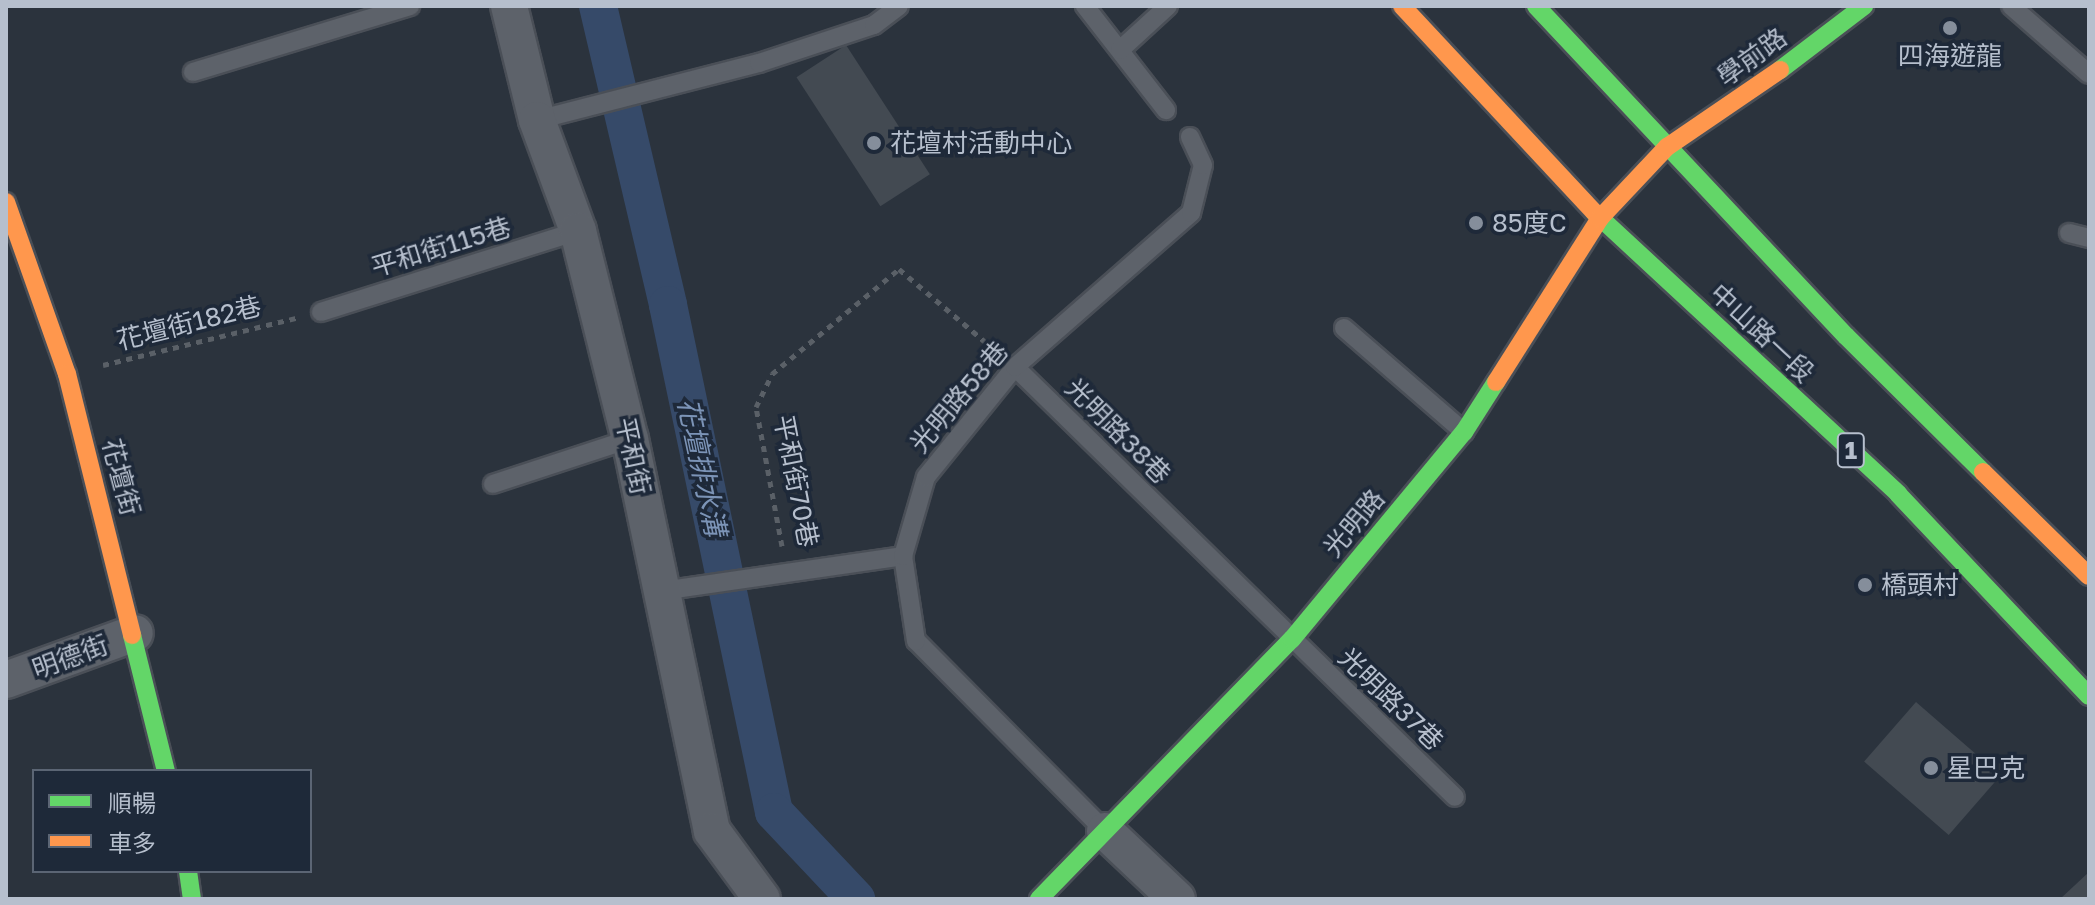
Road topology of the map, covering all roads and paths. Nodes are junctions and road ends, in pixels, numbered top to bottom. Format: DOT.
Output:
graph roads {
  1 [pos="410,6"];
  2 [pos="509,6"];
  3 [pos="899,6"];
  4 [pos="1085,6"];
  5 [pos="1168,6"];
  6 [pos="1402,6"];
  7 [pos="1536,6"];
  8 [pos="1864,6"];
  9 [pos="2011,6"];
  10 [pos="1120,50"];
  11 [pos="193,72"];
  12 [pos="2089,74"];
  13 [pos="1166,110"];
  14 [pos="537,120"];
  15 [pos="1190,137"];
  16 [pos="1667,147"];
  17 [pos="6,202"];
  18 [pos="1600,218"];
  19 [pos="578,231"];
  20 [pos="2069,233"];
  21 [pos="2089,238"];
  22 [pos="321,312"];
  23 [pos="1344,328"];
  24 [pos="1015,367"];
  25 [pos="67,374"];
  26 [pos="1464,432"];
  27 [pos="630,439"];
  28 [pos="493,484"];
  29 [pos="903,556"];
  30 [pos="788,575"];
  31 [pos="2089,576"];
  32 [pos="661,591"];
  33 [pos="135,633"];
  34 [pos="1292,639"];
  35 [pos="6,680"];
  36 [pos="2089,696"];
  37 [pos="166,769"];
  38 [pos="1455,797"];
  39 [pos="1105,831"];
  40 [pos="188,873"];
  41 [pos="192,899"];
  42 [pos="762,899"];
  43 [pos="1039,899"];
  44 [pos="1177,899"];
  1 -- 11 [label="lane"];
  2 -- 14 [label="street, 平和街"];
  3 -- 14 [label="lane"];
  4 -- 10 [label="lane"];
  5 -- 10 [label="lane"];
  6 -- 18 [label="street, 中山路一段 / 1"];
  7 -- 16 [label="street, 中山路一段"];
  8 -- 16 [label="street, 學前路"];
  9 -- 12 [label="lane"];
  10 -- 13 [label="lane"];
  14 -- 19 [label="street, 平和街"];
  15 -- 24 [label="lane, 光明路58巷"];
  16 -- 18 [label="street, 光明路"];
  16 -- 31 [label="street, 中山路一段"];
  17 -- 25 [label="street, 花壇街"];
  18 -- 26 [label="street, 光明路"];
  18 -- 36 [label="street, 中山路一段 / 1"];
  19 -- 22 [label="lane, 平和街115巷"];
  19 -- 27 [label="street, 平和街"];
  20 -- 21 [label="lane"];
  22 -- 25 [label="path, 花壇街182巷"];
  23 -- 26 [label="lane"];
  24 -- 29 [label="lane, 光明路58巷"];
  24 -- 30 [label="path, 平和街70巷"];
  24 -- 34 [label="lane, 光明路38巷"];
  25 -- 33 [label="street, 花壇街"];
  26 -- 34 [label="street, 光明路"];
  27 -- 28 [label="lane"];
  27 -- 32 [label="street, 平和街"];
  29 -- 30 [label="lane, 平和街70巷"];
  29 -- 39 [label="lane, 光明路58巷"];
  30 -- 32 [label="lane, 平和街70巷"];
  32 -- 42 [label="street, 平和街"];
  33 -- 35 [label="street, 明德街"];
  33 -- 37 [label="street, 花壇街"];
  34 -- 38 [label="lane, 光明路37巷"];
  34 -- 39 [label="street, 光明路"];
  39 -- 43 [label="street, 光明路"];
  39 -- 44 [label="street"];
  40 -- 41 [label="street"];
}
